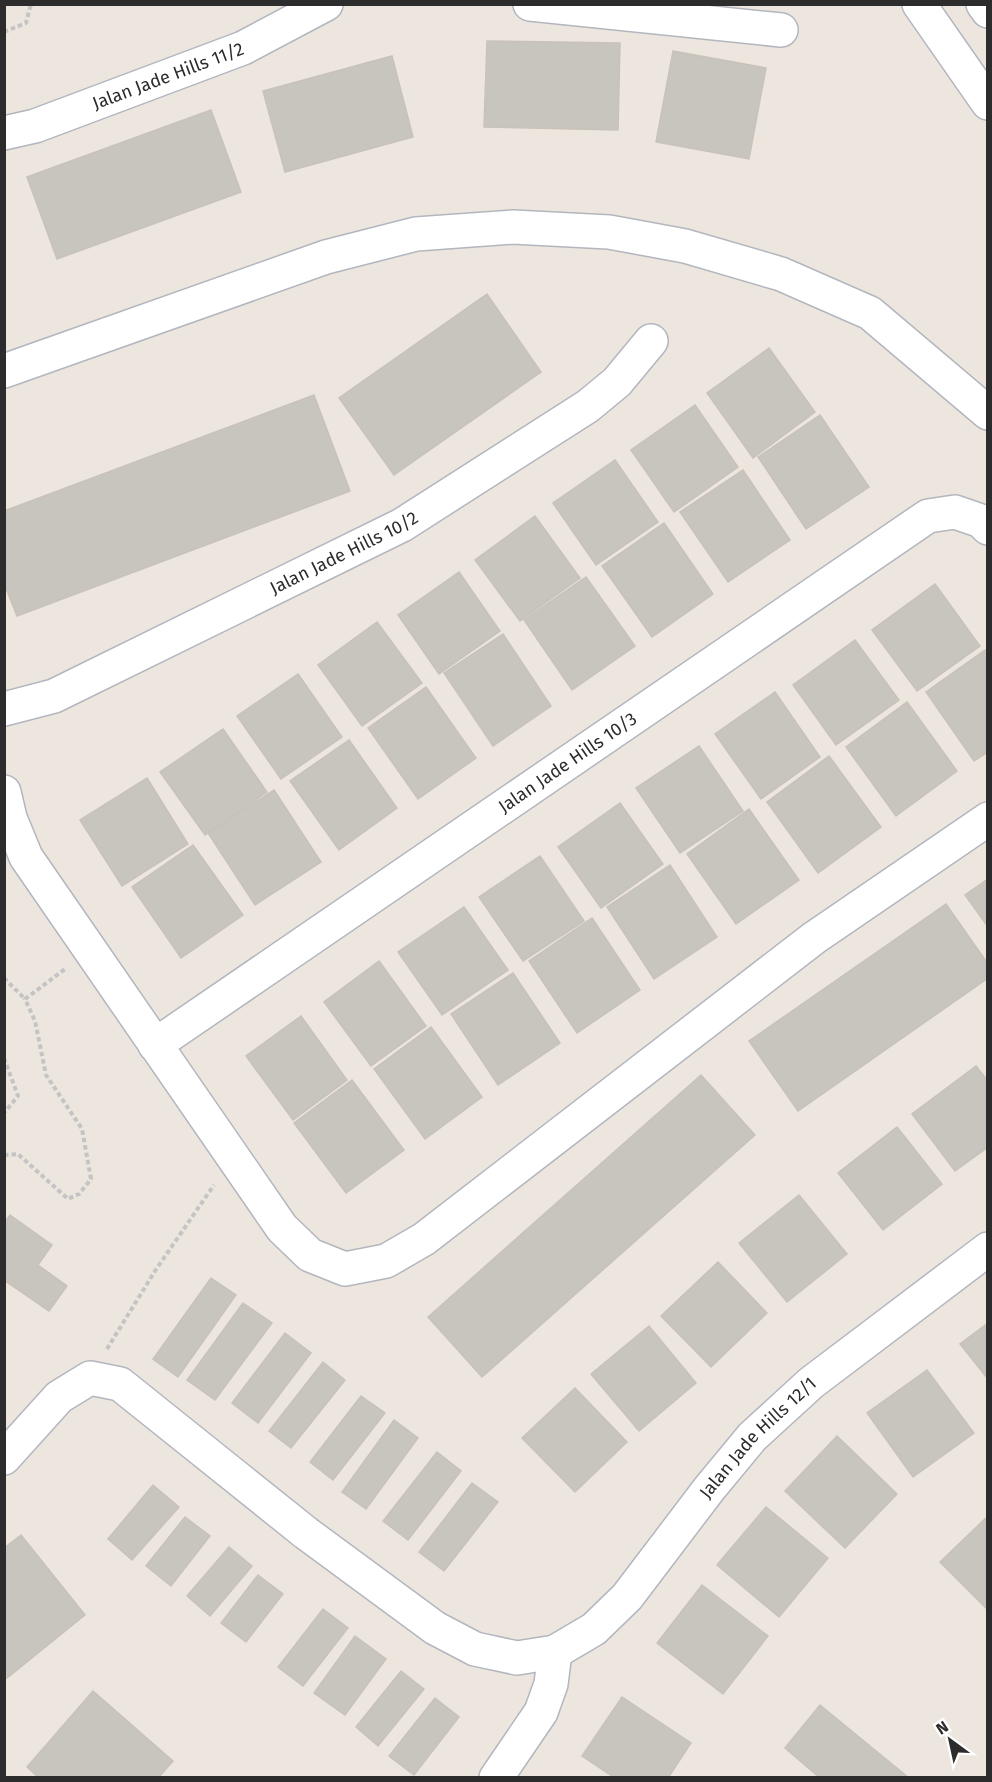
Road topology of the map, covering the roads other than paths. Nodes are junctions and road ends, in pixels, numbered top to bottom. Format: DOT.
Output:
graph roads {
  1 [pos="326,4"];
  2 [pos="530,4"];
  3 [pos="919,4"];
  4 [pos="983,4"];
  5 [pos="621,9"];
  6 [pos="987,11"];
  7 [pos="780,30"];
  8 [pos="987,103"];
  9 [pos="4,133"];
  10 [pos="651,341"];
  11 [pos="4,370"];
  12 [pos="987,413"];
  13 [pos="987,528"];
  14 [pos="4,709"];
  15 [pos="4,792"];
  16 [pos="987,819"];
  17 [pos="155,1046"];
  18 [pos="987,1249"];
  19 [pos="4,1458"];
  20 [pos="555,1652"];
  21 [pos="496,1778"];
  1 -- 9 [label="street, Jalan Jade Hills 11/2"];
  2 -- 5 [label="street"];
  3 -- 8 [label="street"];
  4 -- 6 [label="street"];
  5 -- 7 [label="street"];
  10 -- 14 [label="street, Jalan Jade Hills 10/2"];
  11 -- 12 [label="street"];
  13 -- 17 [label="street, Jalan Jade Hills 10/3"];
  15 -- 17 [label="street"];
  16 -- 17 [label="street"];
  18 -- 20 [label="street, Jalan Jade Hills 12/1"];
  19 -- 20 [label="street"];
  20 -- 21 [label="street"];
}
